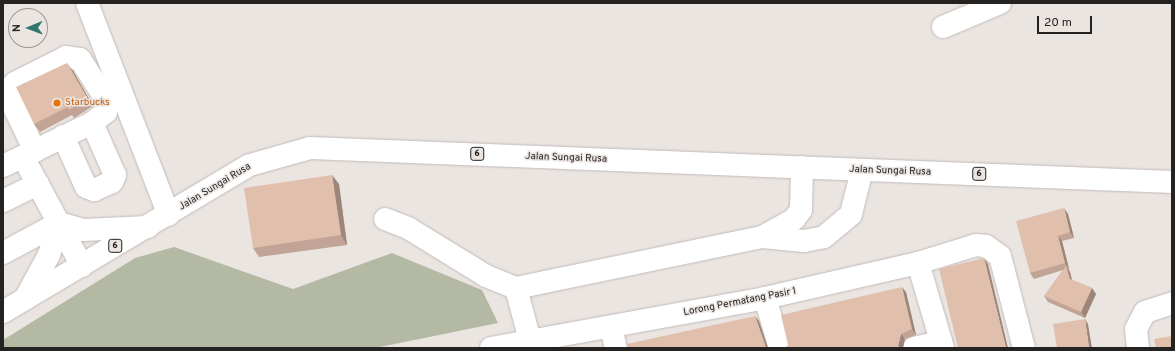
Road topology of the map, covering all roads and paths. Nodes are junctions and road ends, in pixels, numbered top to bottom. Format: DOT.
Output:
graph roads {
  1 [pos="87,3"];
  2 [pos="1000,3"];
  3 [pos="943,27"];
  4 [pos="9,86"];
  5 [pos="92,123"];
  6 [pos="63,136"];
  7 [pos="14,158"];
  8 [pos="802,168"];
  9 [pos="862,170"];
  10 [pos="38,184"];
  11 [pos="1166,185"];
  12 [pos="3,201"];
  13 [pos="169,215"];
  14 [pos="385,219"];
  15 [pos="59,223"];
  16 [pos="148,227"];
  17 [pos="762,237"];
  18 [pos="3,253"];
  19 [pos="918,263"];
  20 [pos="82,266"];
  21 [pos="516,288"];
  22 [pos="765,298"];
  23 [pos="25,299"];
  24 [pos="1172,303"];
  25 [pos="3,312"];
  26 [pos="611,327"];
  27 [pos="531,345"];
  28 [pos="942,345"];
  29 [pos="491,348"];
  30 [pos="616,348"];
  31 [pos="780,348"];
  32 [pos="914,348"];
  33 [pos="1024,348"];
  34 [pos="1138,348"];
  1 -- 13 [label="street"];
  2 -- 3 [label="street"];
  4 -- 5 [label="street"];
  4 -- 7 [label="street"];
  5 -- 6 [label="street"];
  5 -- 6 [label="street"];
  6 -- 7 [label="street"];
  7 -- 10 [label="street"];
  8 -- 9 [label="street, Jalan Sungai Rusa / 6"];
  8 -- 13 [label="street, Jalan Sungai Rusa / 6"];
  8 -- 17 [label="street"];
  9 -- 11 [label="street, Jalan Sungai Rusa / 6"];
  9 -- 17 [label="street"];
  10 -- 12 [label="street"];
  10 -- 15 [label="street"];
  13 -- 16 [label="street, Jalan Sungai Rusa / 6"];
  14 -- 21 [label="street"];
  15 -- 16 [label="street"];
  15 -- 18 [label="street"];
  15 -- 20 [label="street"];
  15 -- 23 [label="street"];
  16 -- 20 [label="street, Jalan Sungai Rusa / 6"];
  17 -- 21 [label="street"];
  19 -- 22 [label="street, Lorong Permatang Pasir 1"];
  19 -- 28 [label="street"];
  19 -- 33 [label="street, Lorong Permatang Pasir 1"];
  20 -- 23 [label="street, Jalan Sungai Rusa / 6"];
  21 -- 27 [label="street"];
  22 -- 26 [label="street, Lorong Permatang Pasir 1"];
  22 -- 31 [label="street"];
  23 -- 25 [label="street, Jalan Sungai Rusa / 6"];
  24 -- 34 [label="street"];
  26 -- 27 [label="street, Lorong Permatang Pasir 1"];
  26 -- 30 [label="street"];
  27 -- 29 [label="street, Lorong Permatang Pasir 1"];
  28 -- 32 [label="street"];
}
